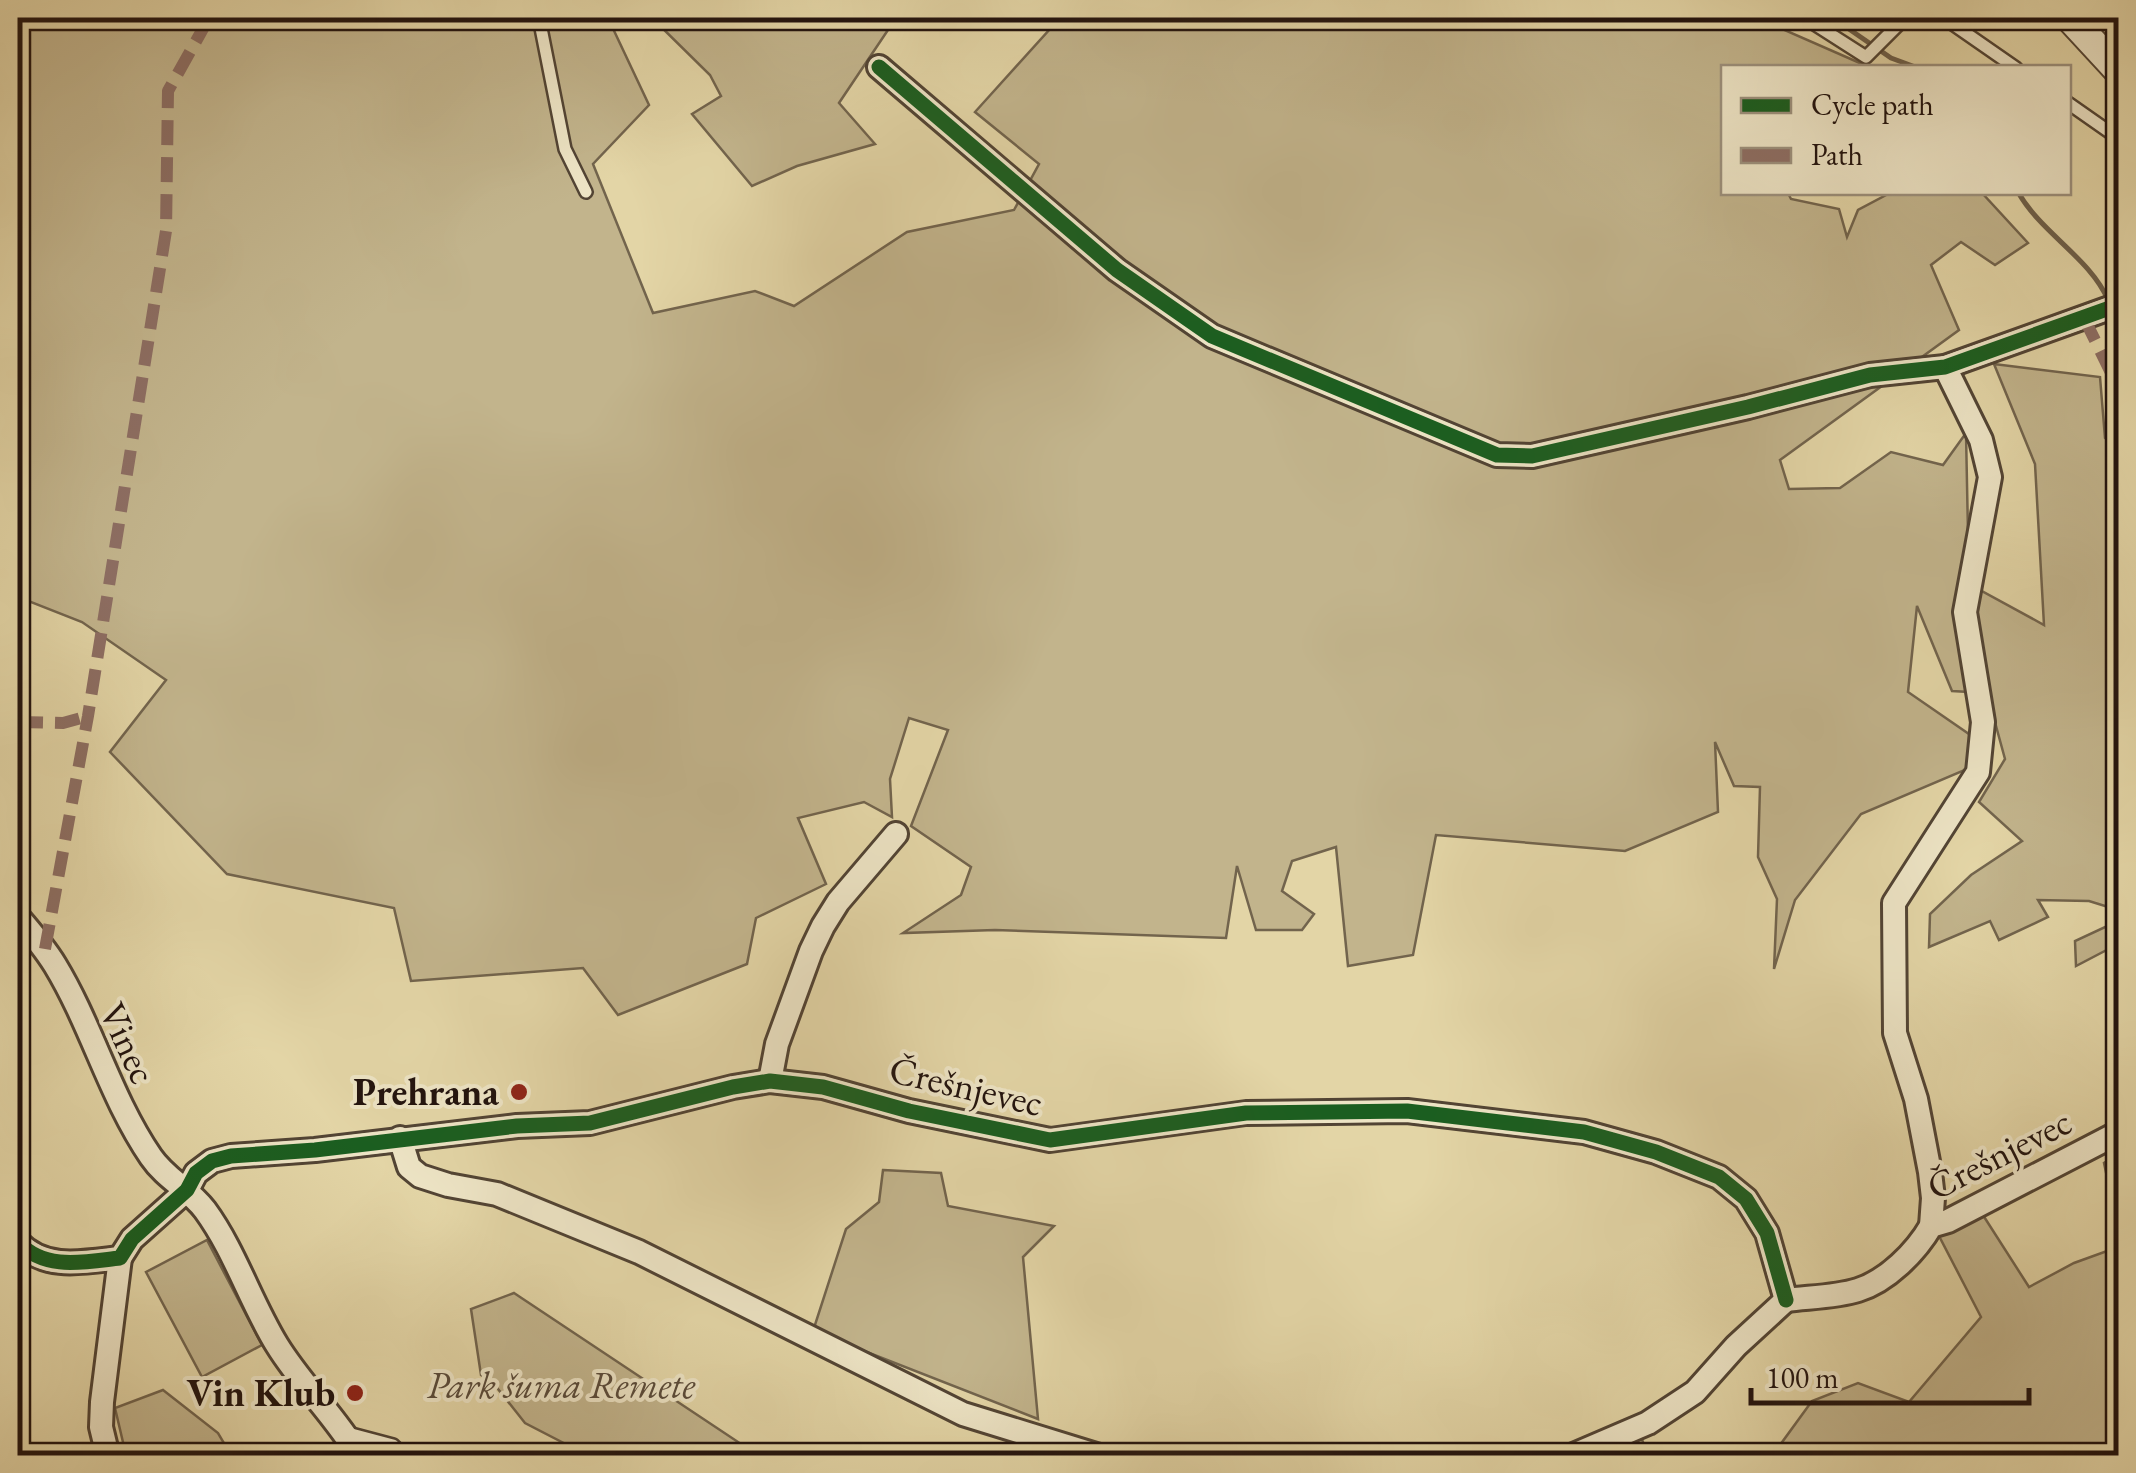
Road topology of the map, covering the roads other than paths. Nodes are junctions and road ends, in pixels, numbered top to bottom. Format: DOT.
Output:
graph roads {
  1 [pos="539,18"];
  2 [pos="1805,18"];
  3 [pos="1904,18"];
  4 [pos="1944,18"];
  5 [pos="2070,18"];
  6 [pos="2012,65"];
  7 [pos="878,66"];
  8 [pos="2118,70"];
  9 [pos="2071,105"];
  10 [pos="2118,138"];
  11 [pos="586,192"];
  12 [pos="2110,308"];
  13 [pos="1945,367"];
  14 [pos="896,834"];
  15 [pos="18,916"];
  16 [pos="770,1081"];
  17 [pos="2118,1133"];
  18 [pos="400,1138"];
  19 [pos="187,1190"];
  20 [pos="1930,1226"];
  21 [pos="18,1242"];
  22 [pos="120,1258"];
  23 [pos="1786,1300"];
  24 [pos="344,1432"];
  25 [pos="108,1456"];
  26 [pos="359,1456"];
  27 [pos="404,1456"];
  28 [pos="1100,1456"];
  29 [pos="1571,1456"];
  1 -- 11 [label="lane"];
  2 -- 3 [label="lane"];
  4 -- 6 [label="lane"];
  5 -- 8 [label="street"];
  7 -- 13 [label="street"];
  9 -- 10 [label="lane"];
  12 -- 13 [label="street"];
  13 -- 20 [label="street"];
  14 -- 16 [label="street"];
  15 -- 19 [label="street, Vinec"];
  16 -- 18 [label="street, Črešnjevec"];
  16 -- 23 [label="street, Črešnjevec"];
  17 -- 20 [label="street, Črešnjevec"];
  18 -- 19 [label="street, Črešnjevec"];
  18 -- 28 [label="street"];
  19 -- 22 [label="street"];
  19 -- 24 [label="street, Vinec"];
  20 -- 23 [label="street, Črešnjevec"];
  21 -- 22 [label="street"];
  22 -- 25 [label="street"];
  23 -- 29 [label="street"];
  24 -- 26 [label="street, Vinec"];
  24 -- 27 [label="lane"];
}
